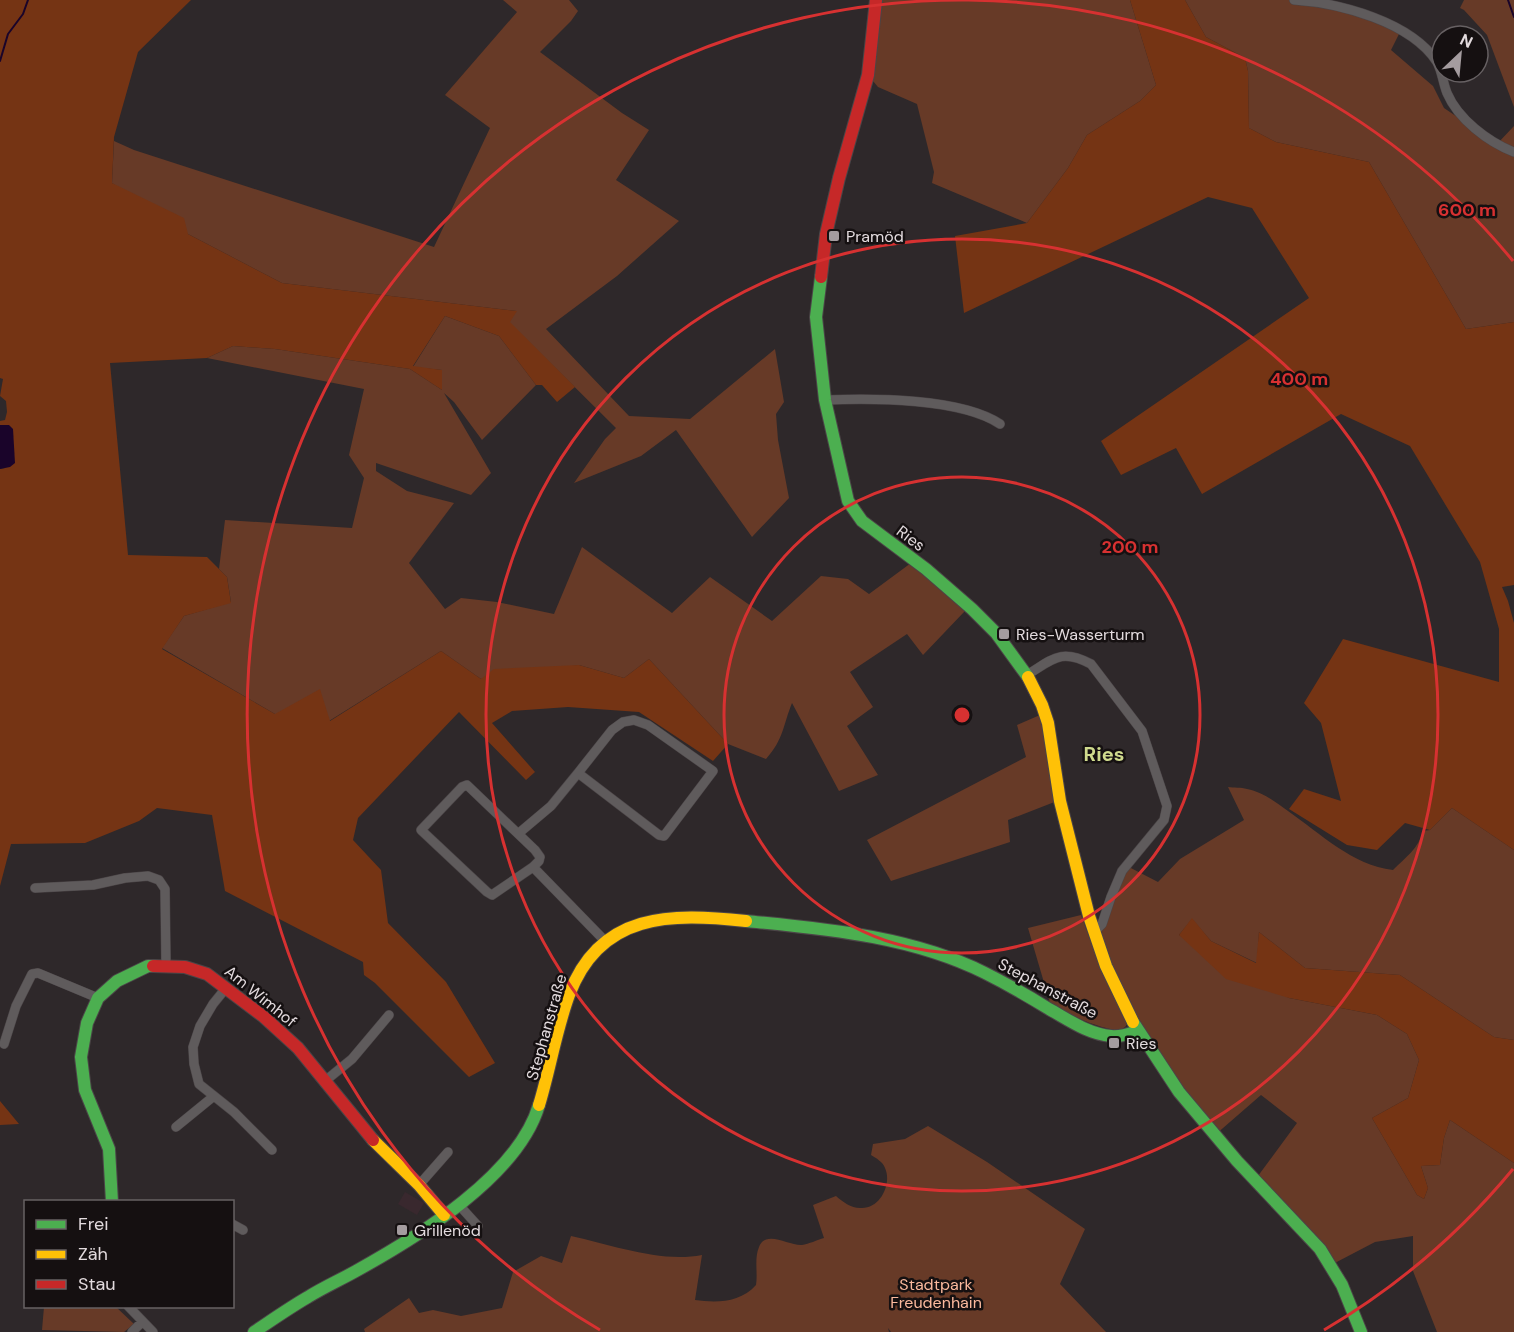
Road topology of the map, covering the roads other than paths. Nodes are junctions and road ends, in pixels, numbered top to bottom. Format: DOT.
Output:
graph roads {
  1 [pos="876,0"];
  2 [pos="1294,0"];
  3 [pos="1514,152"];
  4 [pos="825,400"];
  5 [pos="1000,424"];
  6 [pos="1027,675"];
  7 [pos="578,773"];
  8 [pos="519,833"];
  9 [pos="532,867"];
  10 [pos="35,888"];
  11 [pos="1094,932"];
  12 [pos="605,941"];
  13 [pos="166,964"];
  14 [pos="226,988"];
  15 [pos="98,998"];
  16 [pos="389,1015"];
  17 [pos="1138,1031"];
  18 [pos="4,1044"];
  19 [pos="325,1081"];
  20 [pos="214,1096"];
  21 [pos="176,1127"];
  22 [pos="272,1150"];
  23 [pos="448,1152"];
  24 [pos="419,1185"];
  25 [pos="112,1200"];
  26 [pos="458,1204"];
  27 [pos="444,1215"];
  28 [pos="234,1225"];
  29 [pos="478,1226"];
  30 [pos="243,1230"];
  31 [pos="130,1308"];
  32 [pos="142,1322"];
  33 [pos="132,1332"];
  34 [pos="153,1332"];
  35 [pos="254,1332"];
  36 [pos="1361,1332"];
  1 -- 4 [label="street, Ries"];
  2 -- 3 [label="street"];
  4 -- 5 [label="street"];
  4 -- 6 [label="street, Ries"];
  6 -- 11 [label="street, Ries"];
  6 -- 11 [label="street"];
  7 -- 7 [label="street"];
  7 -- 8 [label="street"];
  8 -- 9 [label="street"];
  8 -- 9 [label="street"];
  9 -- 12 [label="street"];
  10 -- 13 [label="street"];
  11 -- 17 [label="street, Ries"];
  12 -- 17 [label="street, Stephanstraße"];
  12 -- 26 [label="street, Stephanstraße"];
  13 -- 14 [label="street, Am Wimhof"];
  13 -- 15 [label="street, Am Wimhof"];
  14 -- 19 [label="street, Am Wimhof"];
  14 -- 20 [label="street"];
  15 -- 18 [label="street"];
  15 -- 25 [label="street, Am Wimhof"];
  16 -- 19 [label="street"];
  17 -- 36 [label="street, Ries"];
  19 -- 24 [label="street, Am Wimhof"];
  20 -- 21 [label="street"];
  20 -- 22 [label="street"];
  23 -- 24 [label="street"];
  24 -- 27 [label="street, Am Wimhof"];
  26 -- 27 [label="street, Stephanstraße"];
  26 -- 29 [label="street"];
  27 -- 35 [label="street, Stephanstraße"];
  28 -- 30 [label="street"];
  31 -- 32 [label="street"];
  32 -- 33 [label="street"];
  32 -- 34 [label="street"];
}
